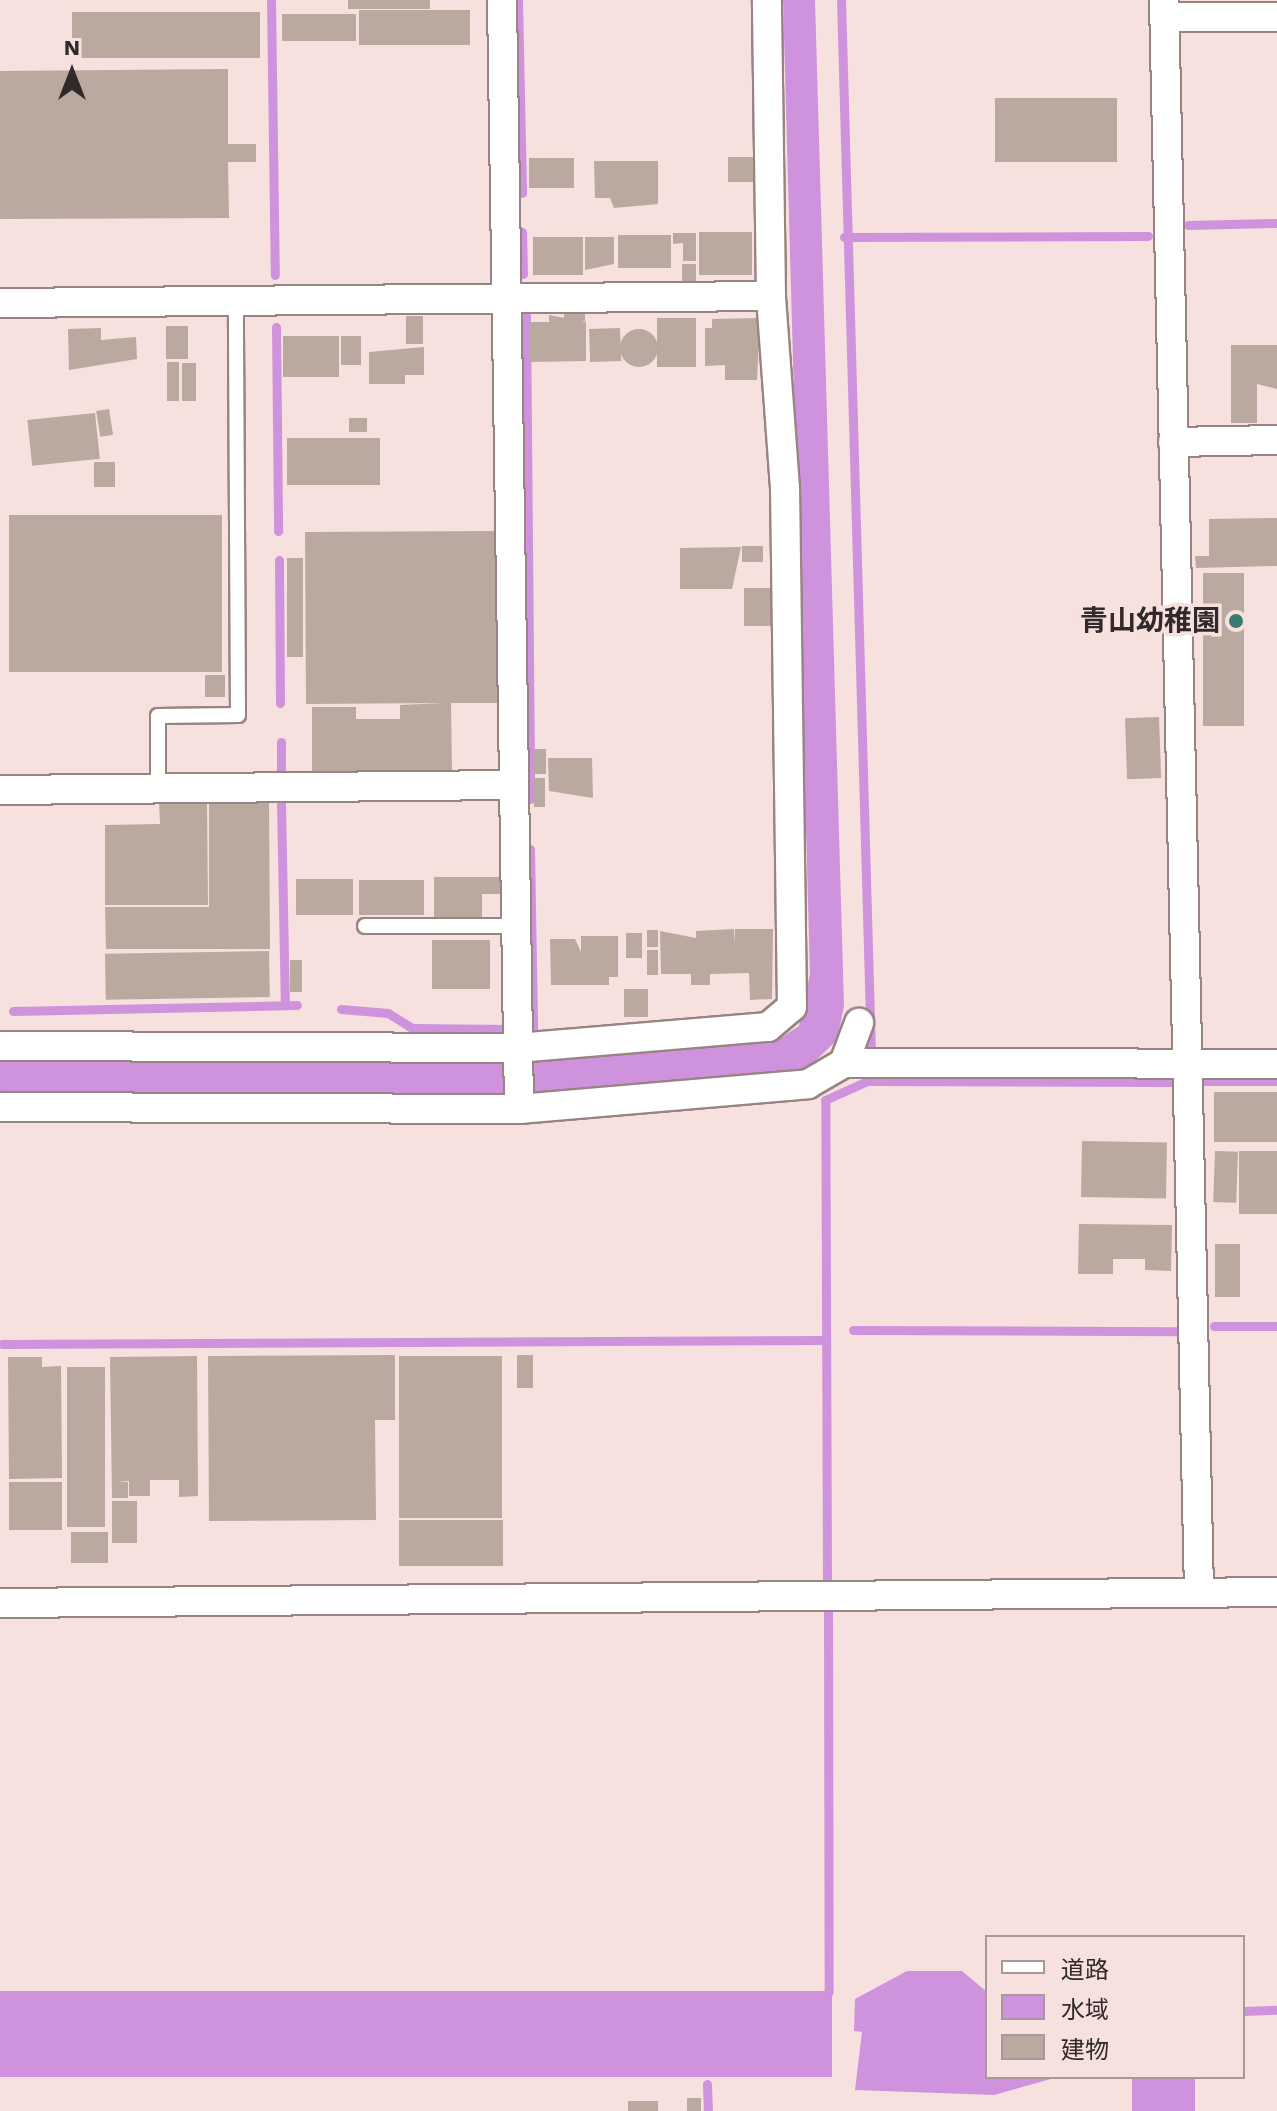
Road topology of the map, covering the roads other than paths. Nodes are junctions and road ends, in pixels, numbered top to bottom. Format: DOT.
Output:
graph roads {
  1 [pos="502,0"];
  2 [pos="767,0"];
  3 [pos="1164,9"];
  4 [pos="1277,17"];
  5 [pos="506,296"];
  6 [pos="771,296"];
  7 [pos="236,300"];
  8 [pos="0,303"];
  9 [pos="1277,440"];
  10 [pos="1173,442"];
  11 [pos="514,785"];
  12 [pos="158,789"];
  13 [pos="0,790"];
  14 [pos="365,926"];
  15 [pos="516,926"];
  16 [pos="859,1023"];
  17 [pos="0,1046"];
  18 [pos="517,1052"];
  19 [pos="844,1063"];
  20 [pos="1186,1064"];
  21 [pos="1277,1064"];
  22 [pos="518,1104"];
  23 [pos="0,1107"];
  24 [pos="1277,1592"];
  25 [pos="1199,1593"];
  26 [pos="0,1603"];
  1 -- 5 [label="street"];
  2 -- 6 [label="street"];
  3 -- 4 [label="street"];
  3 -- 10 [label="street"];
  5 -- 6 [label="street"];
  5 -- 7 [label="street"];
  5 -- 11 [label="street"];
  6 -- 18 [label="street"];
  7 -- 8 [label="street"];
  7 -- 12 [label="lane"];
  9 -- 10 [label="street"];
  10 -- 20 [label="street"];
  11 -- 12 [label="street"];
  11 -- 15 [label="street"];
  12 -- 13 [label="street"];
  14 -- 15 [label="lane"];
  15 -- 18 [label="street"];
  16 -- 19 [label="street"];
  17 -- 18 [label="street"];
  18 -- 22 [label="street"];
  19 -- 20 [label="street"];
  19 -- 22 [label="street"];
  20 -- 21 [label="street"];
  20 -- 25 [label="street"];
  22 -- 23 [label="street"];
  24 -- 25 [label="street"];
  25 -- 26 [label="street"];
}
